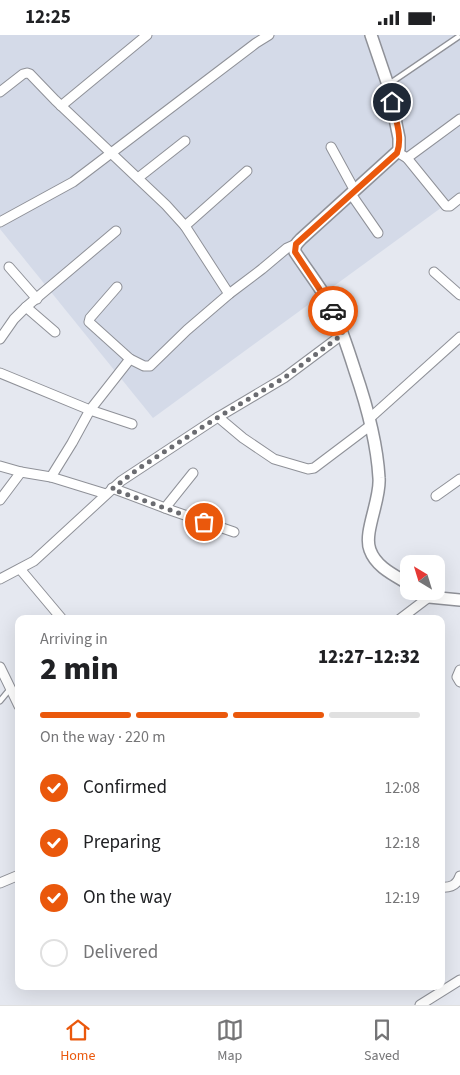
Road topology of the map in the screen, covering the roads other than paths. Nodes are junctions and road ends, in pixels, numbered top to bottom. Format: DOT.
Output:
graph roads {
  1 [pos="147,35"];
  2 [pos="269,35"];
  3 [pos="371,35"];
  4 [pos="458,37"];
  5 [pos="388,85"];
  6 [pos="0,92"];
  7 [pos="61,106"];
  8 [pos="460,119"];
  9 [pos="185,141"];
  10 [pos="331,147"];
  11 [pos="110,153"];
  12 [pos="402,155"];
  13 [pos="247,171"];
  14 [pos="138,178"];
  15 [pos="353,192"];
  16 [pos="460,198"];
  17 [pos="0,222"];
  18 [pos="185,226"];
  19 [pos="116,231"];
  20 [pos="378,233"];
  21 [pos="296,244"];
  22 [pos="9,267"];
  23 [pos="434,272"];
  24 [pos="117,287"];
  25 [pos="229,294"];
  26 [pos="460,295"];
  27 [pos="37,299"];
  28 [pos="26,307"];
  29 [pos="55,332"];
  30 [pos="343,334"];
  31 [pos="460,337"];
  32 [pos="0,339"];
  33 [pos="130,359"];
  34 [pos="0,373"];
  35 [pos="90,410"];
  36 [pos="218,417"];
  37 [pos="370,421"];
  38 [pos="132,424"];
  39 [pos="0,466"];
  40 [pos="21,472"];
  41 [pos="193,473"];
  42 [pos="51,477"];
  43 [pos="460,479"];
  44 [pos="109,491"];
  45 [pos="436,496"];
  46 [pos="0,500"];
  47 [pos="165,509"];
  48 [pos="234,532"];
  49 [pos="20,569"];
  50 [pos="0,579"];
  51 [pos="400,579"];
  52 [pos="445,597"];
  53 [pos="419,600"];
  54 [pos="460,600"];
  55 [pos="59,615"];
  56 [pos="404,615"];
  57 [pos="0,667"];
  58 [pos="460,670"];
  59 [pos="460,682"];
  60 [pos="10,689"];
  61 [pos="15,698"];
  62 [pos="0,701"];
  63 [pos="460,876"];
  64 [pos="15,877"];
  65 [pos="0,883"];
  66 [pos="445,888"];
  67 [pos="460,980"];
  68 [pos="445,989"];
  69 [pos="444,990"];
  70 [pos="420,1005"];
  1 -- 7 [label="street"];
  2 -- 11 [label="street"];
  3 -- 5 [label="street"];
  4 -- 5 [label="lane"];
  5 -- 12 [label="street"];
  6 -- 7 [label="street"];
  7 -- 11 [label="street"];
  8 -- 12 [label="street"];
  9 -- 14 [label="street"];
  10 -- 15 [label="street"];
  11 -- 14 [label="street"];
  11 -- 17 [label="street"];
  12 -- 15 [label="street"];
  12 -- 16 [label="street"];
  13 -- 18 [label="street"];
  14 -- 18 [label="street"];
  15 -- 20 [label="street"];
  15 -- 21 [label="street"];
  18 -- 25 [label="street"];
  19 -- 27 [label="street"];
  21 -- 25 [label="street"];
  21 -- 30 [label="street"];
  22 -- 27 [label="street"];
  23 -- 26 [label="street"];
  24 -- 33 [label="street"];
  25 -- 33 [label="street"];
  27 -- 28 [label="street"];
  28 -- 29 [label="street"];
  28 -- 32 [label="street"];
  30 -- 36 [label="street"];
  30 -- 37 [label="street"];
  31 -- 37 [label="street"];
  33 -- 35 [label="street"];
  34 -- 35 [label="street"];
  35 -- 38 [label="street"];
  35 -- 42 [label="street"];
  36 -- 37 [label="street"];
  36 -- 44 [label="street"];
  37 -- 51 [label="street"];
  39 -- 40 [label="street"];
  40 -- 42 [label="street"];
  40 -- 46 [label="street"];
  41 -- 47 [label="street"];
  42 -- 44 [label="street"];
  43 -- 45 [label="street"];
  44 -- 47 [label="street"];
  44 -- 49 [label="street"];
  47 -- 48 [label="street"];
  49 -- 50 [label="street"];
  49 -- 55 [label="street"];
  52 -- 54 [label="street"];
  53 -- 56 [label="street"];
  57 -- 60 [label="street"];
  58 -- 59 [label="street"];
  60 -- 61 [label="street"];
  60 -- 62 [label="lane"];
  63 -- 66 [label="street"];
  64 -- 65 [label="street"];
  67 -- 68 [label="street"];
  69 -- 70 [label="street"];
}
